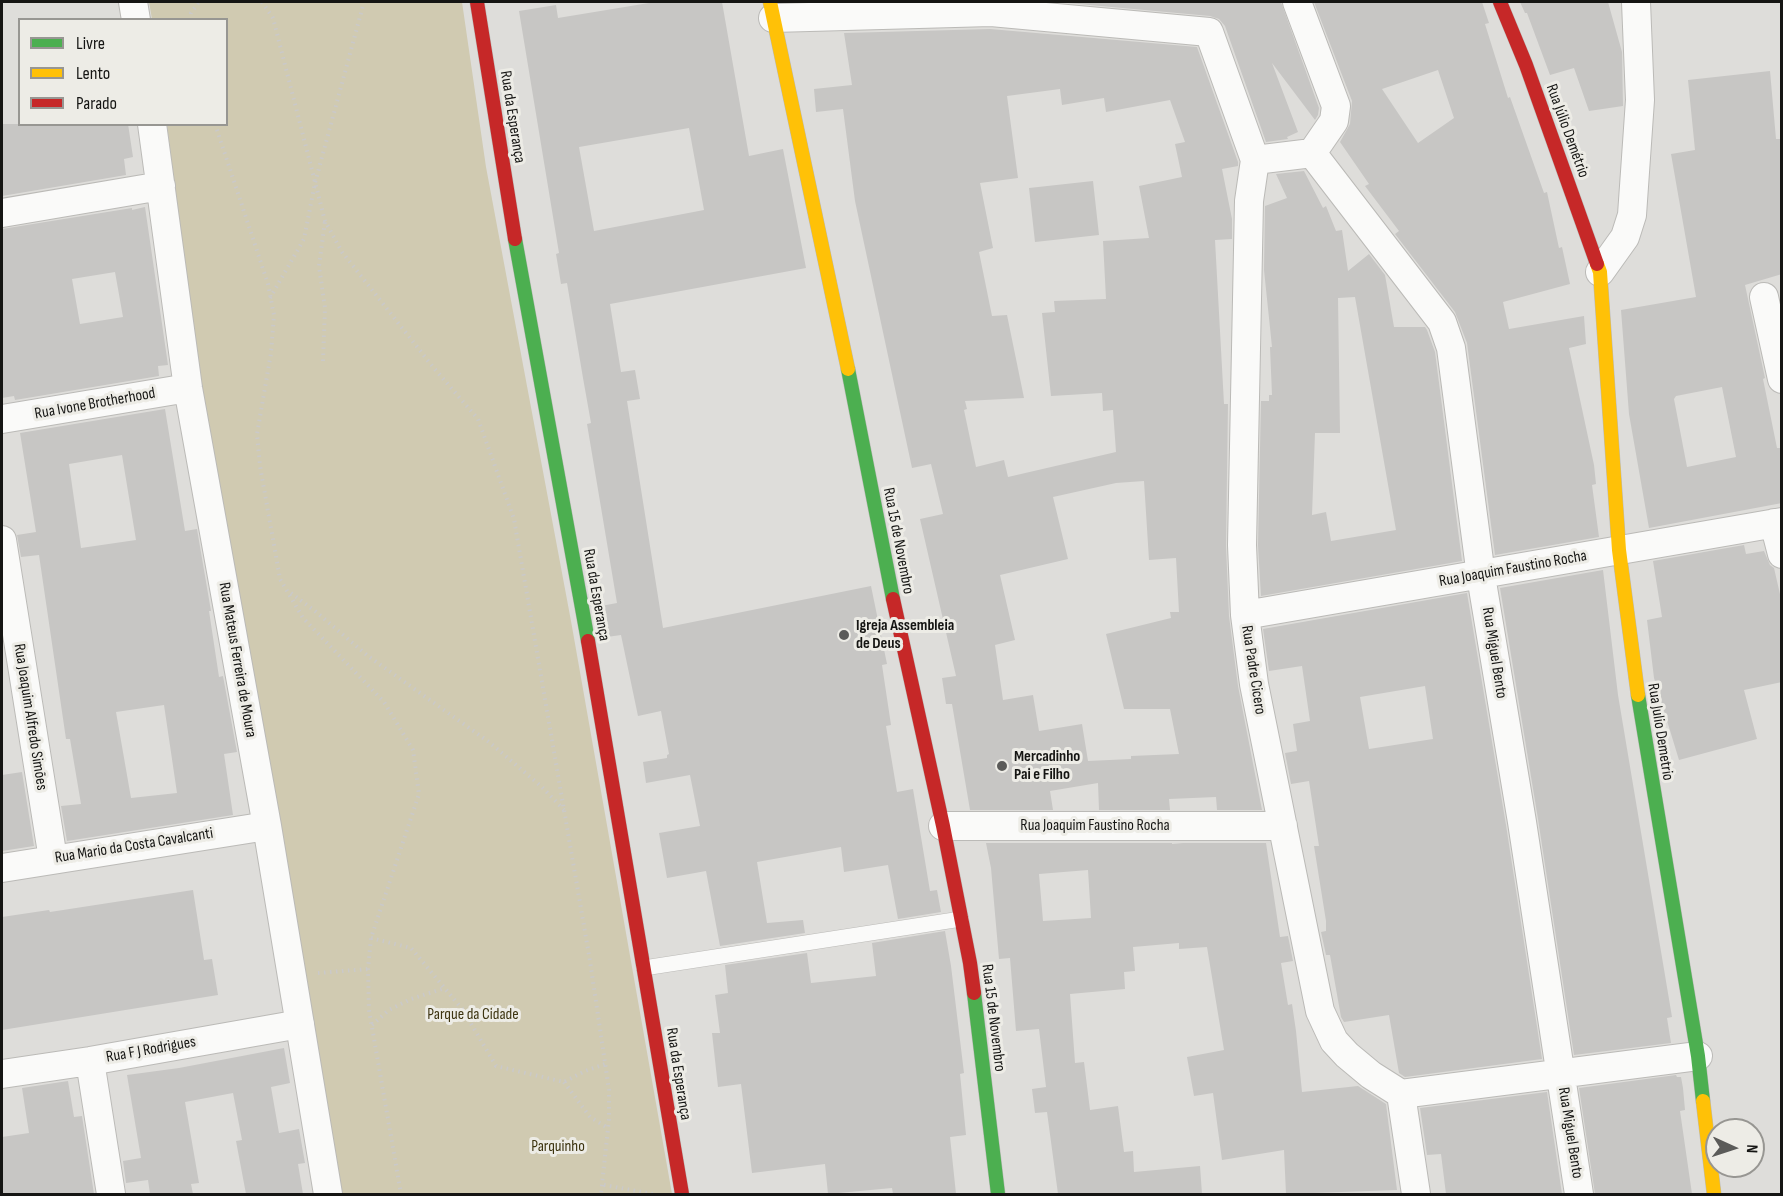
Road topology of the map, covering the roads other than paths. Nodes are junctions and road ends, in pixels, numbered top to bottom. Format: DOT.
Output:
graph roads {
  1 [pos="133,2"];
  2 [pos="477,2"];
  3 [pos="1297,2"];
  4 [pos="1500,2"];
  5 [pos="1636,2"];
  6 [pos="772,10"];
  7 [pos="136,18"];
  8 [pos="152,126"];
  9 [pos="1312,153"];
  10 [pos="1255,160"];
  11 [pos="161,186"];
  12 [pos="2,213"];
  13 [pos="1600,272"];
  14 [pos="1764,297"];
  15 [pos="1782,379"];
  16 [pos="188,388"];
  17 [pos="2,419"];
  18 [pos="1778,523"];
  19 [pos="2,540"];
  20 [pos="1618,550"];
  21 [pos="1782,554"];
  22 [pos="1481,576"];
  23 [pos="1245,615"];
  24 [pos="267,826"];
  25 [pos="944,826"];
  26 [pos="1283,826"];
  27 [pos="53,859"];
  28 [pos="2,868"];
  29 [pos="961,919"];
  30 [pos="644,968"];
  31 [pos="300,1024"];
  32 [pos="1698,1056"];
  33 [pos="90,1061"];
  34 [pos="1560,1073"];
  35 [pos="2,1074"];
  36 [pos="1401,1094"];
  37 [pos="111,1194"];
  38 [pos="328,1194"];
  39 [pos="681,1194"];
  40 [pos="998,1194"];
  41 [pos="1416,1194"];
  42 [pos="1579,1194"];
  43 [pos="1714,1194"];
  1 -- 7 [label="street"];
  2 -- 30 [label="street, Rua da Esperança"];
  3 -- 9 [label="street"];
  4 -- 13 [label="street, Rua Júlio Demétrio"];
  5 -- 13 [label="street"];
  6 -- 10 [label="street"];
  6 -- 25 [label="street, Rua 15 de Novembro"];
  8 -- 11 [label="street, Rua Mateus Ferreira de Moura"];
  9 -- 10 [label="street"];
  9 -- 22 [label="street, Rua Miguel Bento"];
  10 -- 23 [label="street, Rua Padre Cicero"];
  11 -- 12 [label="street"];
  11 -- 16 [label="street, Rua Mateus Ferreira de Moura"];
  13 -- 20 [label="street, Rua Julio Demetrio"];
  14 -- 15 [label="street"];
  16 -- 17 [label="street, Rua Ivone Brotherhood"];
  16 -- 24 [label="street, Rua Mateus Ferreira de Moura"];
  18 -- 20 [label="street, Rua Joaquim Faustino Rocha"];
  18 -- 21 [label="street"];
  19 -- 27 [label="street, Rua Joaquim Alfredo Simões"];
  20 -- 22 [label="street, Rua Joaquim Faustino Rocha"];
  20 -- 32 [label="street, Rua Julio Demetrio"];
  22 -- 23 [label="street, Rua Joaquim Faustino Rocha"];
  22 -- 34 [label="street, Rua Miguel Bento"];
  23 -- 26 [label="street, Rua Padre Cicero"];
  24 -- 27 [label="street, Rua Mario da Costa Cavalcanti"];
  24 -- 31 [label="street, Rua Mateus Ferreira de Moura"];
  25 -- 26 [label="street, Rua Joaquim Faustino Rocha"];
  25 -- 29 [label="street, Rua 15 de Novembro"];
  26 -- 36 [label="street, Rua Padre Cicero"];
  27 -- 28 [label="street, Rua Mario da Costa Cavalcanti"];
  29 -- 30 [label="lane"];
  29 -- 40 [label="street, Rua 15 de Novembro"];
  30 -- 39 [label="street, Rua da Esperança"];
  31 -- 33 [label="street, Rua F J Rodrigues"];
  31 -- 38 [label="street, Rua Mateus Ferreira de Moura"];
  32 -- 34 [label="street"];
  32 -- 43 [label="street, Rua Julio Demetrio"];
  33 -- 35 [label="street, Rua F J Rodrigues"];
  33 -- 37 [label="street"];
  34 -- 36 [label="street"];
  34 -- 42 [label="street, Rua Miguel Bento"];
  36 -- 41 [label="street"];
}
